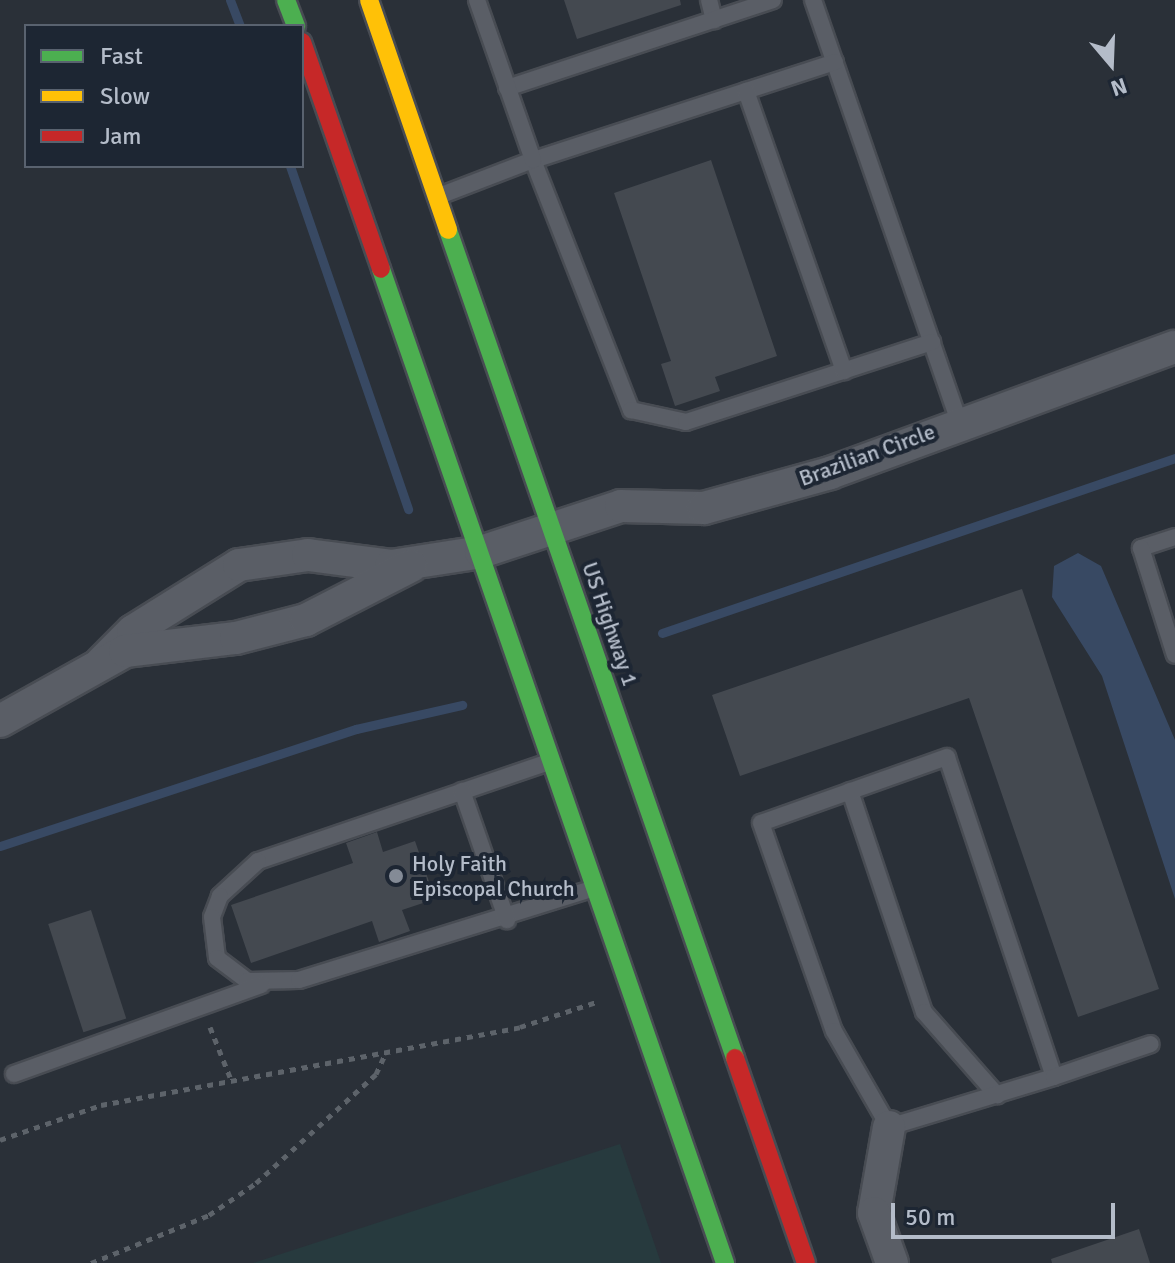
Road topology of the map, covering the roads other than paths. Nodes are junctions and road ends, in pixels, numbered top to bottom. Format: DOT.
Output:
graph roads {
  1 [pos="286,0"];
  2 [pos="369,0"];
  3 [pos="477,0"];
  4 [pos="709,0"];
  5 [pos="773,0"];
  6 [pos="813,0"];
  7 [pos="714,20"];
  8 [pos="295,24"];
  9 [pos="304,48"];
  10 [pos="835,62"];
  11 [pos="507,88"];
  12 [pos="746,91"];
  13 [pos="533,160"];
  14 [pos="438,196"];
  15 [pos="932,342"];
  16 [pos="1175,347"];
  17 [pos="844,371"];
  18 [pos="959,421"];
  19 [pos="552,528"];
  20 [pos="1175,537"];
  21 [pos="481,552"];
  22 [pos="424,559"];
  23 [pos="1175,655"];
  24 [pos="101,663"];
  25 [pos="0,721"];
  26 [pos="553,761"];
  27 [pos="462,791"];
  28 [pos="850,791"];
  29 [pos="596,888"];
  30 [pos="507,920"];
  31 [pos="270,981"];
  32 [pos="1151,1044"];
  33 [pos="14,1074"];
  34 [pos="1054,1077"];
  35 [pos="997,1095"];
  36 [pos="889,1127"];
  37 [pos="725,1263"];
  38 [pos="806,1263"];
  39 [pos="892,1263"];
  1 -- 8 [label="main road"];
  2 -- 14 [label="main road, US Highway 1"];
  3 -- 11 [label="lane"];
  4 -- 7 [label="lane"];
  5 -- 7 [label="lane"];
  6 -- 10 [label="lane"];
  7 -- 11 [label="lane"];
  9 -- 21 [label="main road"];
  10 -- 12 [label="lane"];
  10 -- 15 [label="lane"];
  11 -- 13 [label="lane"];
  12 -- 13 [label="lane"];
  12 -- 17 [label="lane"];
  13 -- 14 [label="lane"];
  13 -- 17 [label="lane"];
  14 -- 19 [label="main road, US Highway 1"];
  15 -- 17 [label="lane"];
  15 -- 18 [label="lane"];
  16 -- 18 [label="street, Brazilian Circle"];
  18 -- 19 [label="street, Brazilian Circle"];
  19 -- 21 [label="street, Brazilian Circle"];
  19 -- 38 [label="main road, US Highway 1"];
  20 -- 23 [label="lane"];
  21 -- 22 [label="street, Brazilian Circle"];
  21 -- 26 [label="main road"];
  22 -- 24 [label="street"];
  22 -- 24 [label="street, Brazilian Circle"];
  24 -- 25 [label="street"];
  26 -- 27 [label="lane"];
  26 -- 29 [label="main road"];
  27 -- 30 [label="lane"];
  27 -- 31 [label="lane"];
  28 -- 34 [label="lane"];
  28 -- 35 [label="lane"];
  28 -- 36 [label="lane"];
  29 -- 30 [label="lane"];
  29 -- 37 [label="main road"];
  30 -- 31 [label="lane"];
  31 -- 33 [label="lane"];
  32 -- 34 [label="lane"];
  34 -- 35 [label="lane"];
  35 -- 36 [label="lane"];
  36 -- 39 [label="street"];
}
